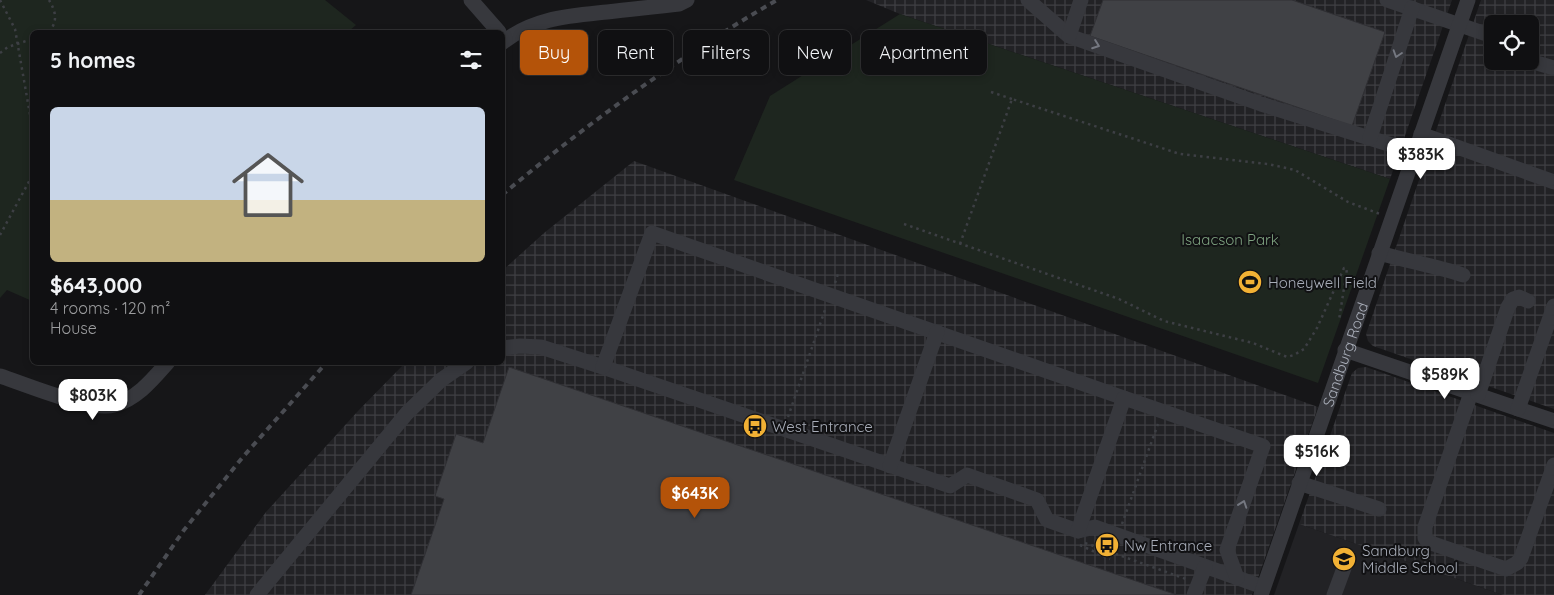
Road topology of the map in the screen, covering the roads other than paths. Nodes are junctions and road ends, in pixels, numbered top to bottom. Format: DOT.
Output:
graph roads {
  1 [pos="471,0"];
  2 [pos="1027,0"];
  3 [pos="1081,0"];
  4 [pos="1387,0"];
  5 [pos="1467,0"];
  6 [pos="683,2"];
  7 [pos="1412,8"];
  8 [pos="1459,25"];
  9 [pos="495,30"];
  10 [pos="1484,33"];
  11 [pos="1069,36"];
  12 [pos="505,37"];
  13 [pos="1539,64"];
  14 [pos="1554,68"];
  15 [pos="1421,134"];
  16 [pos="1370,138"];
  17 [pos="1414,152"];
  18 [pos="1554,182"];
  19 [pos="1379,253"];
  20 [pos="1464,275"];
  21 [pos="1528,301"];
  22 [pos="1554,306"];
  23 [pos="937,332"];
  24 [pos="505,348"];
  25 [pos="1345,350"];
  26 [pos="165,365"];
  27 [pos="463,365"];
  28 [pos="603,367"];
  29 [pos="0,376"];
  30 [pos="1474,394"];
  31 [pos="1124,398"];
  32 [pos="1518,409"];
  33 [pos="1554,421"];
  34 [pos="1554,465"];
  35 [pos="890,466"];
  36 [pos="1299,483"];
  37 [pos="1379,509"];
  38 [pos="1078,531"];
  39 [pos="1347,560"];
  40 [pos="1205,567"];
  41 [pos="1237,578"];
  42 [pos="1193,588"];
  43 [pos="1262,591"];
  44 [pos="258,595"];
  45 [pos="1334,595"];
  1 -- 9 [label="street"];
  2 -- 11 [label="street"];
  3 -- 11 [label="street"];
  4 -- 7 [label="street"];
  5 -- 8 [label="street, Sandburg Road"];
  6 -- 12 [label="street"];
  7 -- 8 [label="street"];
  7 -- 16 [label="street, one-way"];
  8 -- 10 [label="street"];
  8 -- 15 [label="street, Sandburg Road"];
  11 -- 16 [label="street, one-way"];
  13 -- 14 [label="street"];
  15 -- 17 [label="street, Sandburg Road"];
  15 -- 18 [label="street"];
  16 -- 17 [label="street"];
  17 -- 19 [label="street, Sandburg Road"];
  19 -- 20 [label="street"];
  19 -- 25 [label="street, Sandburg Road"];
  21 -- 30 [label="street"];
  22 -- 32 [label="street"];
  23 -- 28 [label="street"];
  23 -- 31 [label="street"];
  23 -- 35 [label="street"];
  24 -- 28 [label="street"];
  25 -- 30 [label="street"];
  25 -- 36 [label="street, Sandburg Road"];
  26 -- 29 [label="street"];
  27 -- 44 [label="street"];
  28 -- 35 [label="street"];
  30 -- 32 [label="street"];
  30 -- 34 [label="street"];
  31 -- 38 [label="street"];
  41 -- 31 [label="street, one-way"];
  32 -- 33 [label="street"];
  35 -- 38 [label="street"];
  36 -- 37 [label="street"];
  36 -- 43 [label="street, Sandburg Road"];
  38 -- 40 [label="street"];
  39 -- 45 [label="street"];
  40 -- 41 [label="street"];
  40 -- 42 [label="street"];
  41 -- 43 [label="street"];
}
